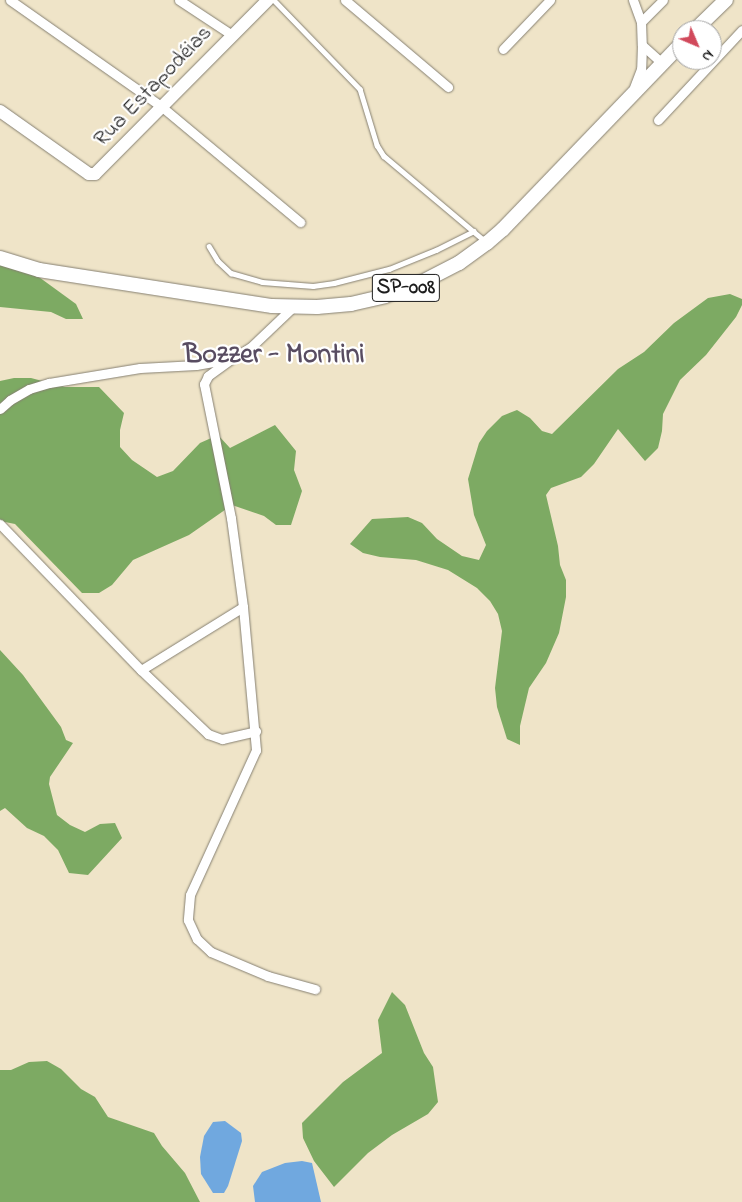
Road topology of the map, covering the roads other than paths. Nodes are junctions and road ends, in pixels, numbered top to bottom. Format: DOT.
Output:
graph roads {
  1 [pos="10,0"];
  2 [pos="180,0"];
  3 [pos="268,0"];
  4 [pos="274,0"];
  5 [pos="345,0"];
  6 [pos="550,0"];
  7 [pos="633,0"];
  8 [pos="663,0"];
  9 [pos="726,0"];
  10 [pos="705,20"];
  11 [pos="641,22"];
  12 [pos="742,30"];
  13 [pos="232,35"];
  14 [pos="642,44"];
  15 [pos="502,49"];
  16 [pos="672,53"];
  17 [pos="662,63"];
  18 [pos="448,87"];
  19 [pos="626,100"];
  20 [pos="162,107"];
  21 [pos="0,111"];
  22 [pos="658,120"];
  23 [pos="300,222"];
  24 [pos="474,231"];
  25 [pos="487,243"];
  26 [pos="209,246"];
  27 [pos="0,258"];
  28 [pos="292,308"];
  29 [pos="231,359"];
  30 [pos="0,409"];
  31 [pos="0,524"];
  32 [pos="243,607"];
  33 [pos="141,670"];
  34 [pos="256,731"];
  35 [pos="315,989"];
  1 -- 20 [label="street"];
  2 -- 13 [label="street"];
  3 -- 13 [label="street, Rua Estapodéias"];
  4 -- 24 [label="lane"];
  5 -- 18 [label="street"];
  6 -- 15 [label="street"];
  7 -- 11 [label="street"];
  8 -- 11 [label="street"];
  9 -- 10 [label="main road"];
  11 -- 14 [label="street"];
  12 -- 22 [label="street"];
  13 -- 20 [label="street, Rua Estapodéias"];
  14 -- 17 [label="street"];
  14 -- 19 [label="street"];
  16 -- 17 [label="main road, SP-008"];
  17 -- 19 [label="main road, SP-008"];
  19 -- 25 [label="main road, SP-008"];
  20 -- 21 [label="street, Rua Estapodéias"];
  20 -- 23 [label="street"];
  24 -- 25 [label="lane"];
  24 -- 26 [label="lane"];
  25 -- 28 [label="main road, SP-008"];
  27 -- 28 [label="main road, SP-008"];
  28 -- 29 [label="street"];
  29 -- 30 [label="street"];
  29 -- 32 [label="street"];
  31 -- 33 [label="street"];
  32 -- 33 [label="street"];
  32 -- 34 [label="street"];
  33 -- 34 [label="street"];
  34 -- 35 [label="street"];
}
